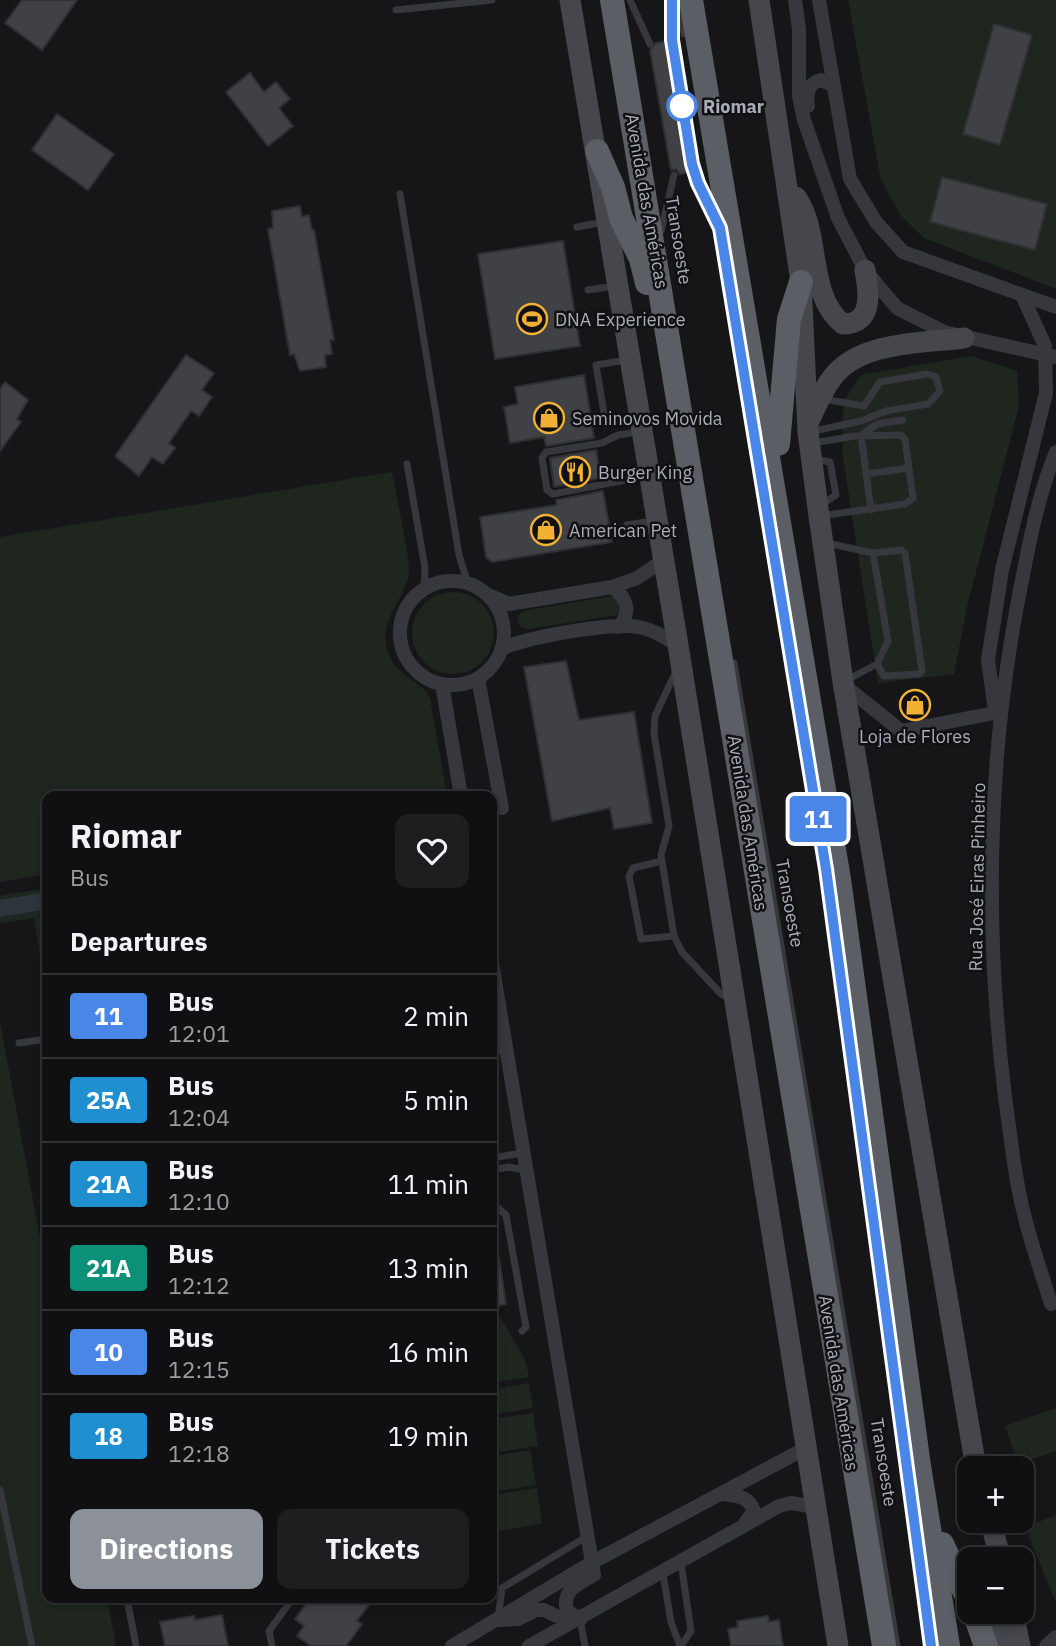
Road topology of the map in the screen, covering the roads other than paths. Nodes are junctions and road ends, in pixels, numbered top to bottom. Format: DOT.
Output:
graph roads {
  1 [pos="492,0"];
  2 [pos="570,0"];
  3 [pos="623,0"];
  4 [pos="630,0"];
  5 [pos="672,0"];
  6 [pos="678,0"];
  7 [pos="691,0"];
  8 [pos="759,0"];
  9 [pos="795,0"];
  10 [pos="802,0"];
  11 [pos="820,4"];
  12 [pos="619,7"];
  13 [pos="396,10"];
  14 [pos="672,40"];
  15 [pos="686,40"];
  16 [pos="650,44"];
  17 [pos="834,86"];
  18 [pos="814,146"];
  19 [pos="597,151"];
  20 [pos="693,172"];
  21 [pos="710,174"];
  22 [pos="674,175"];
  23 [pos="787,186"];
  24 [pos="400,194"];
  25 [pos="657,204"];
  26 [pos="608,221"];
  27 [pos="577,227"];
  28 [pos="720,228"];
  29 [pos="661,231"];
  30 [pos="663,244"];
  31 [pos="865,270"];
  32 [pos="801,282"];
  33 [pos="618,286"];
  34 [pos="588,290"];
  35 [pos="1022,295"];
  36 [pos="1055,303"];
  37 [pos="665,309"];
  38 [pos="964,338"];
  39 [pos="1051,356"];
  40 [pos="631,359"];
  41 [pos="820,398"];
  42 [pos="605,419"];
  43 [pos="903,420"];
  44 [pos="643,431"];
  45 [pos="860,435"];
  46 [pos="809,440"];
  47 [pos="1056,452"];
  48 [pos="407,464"];
  49 [pos="909,468"];
  50 [pos="866,474"];
  51 [pos="650,475"];
  52 [pos="871,510"];
  53 [pos="818,511"];
  54 [pos="657,520"];
  55 [pos="627,526"];
  56 [pos="777,533"];
  57 [pos="823,542"];
  58 [pos="873,553"];
  59 [pos="664,560"];
  60 [pos="468,584"];
  61 [pos="612,587"];
  62 [pos="424,590"];
  63 [pos="487,595"];
  64 [pos="619,627"];
  65 [pos="501,649"];
  66 [pos="679,654"];
  67 [pos="733,658"];
  68 [pos="877,664"];
  69 [pos="478,678"];
  70 [pos="844,683"];
  71 [pos="442,684"];
  72 [pos="998,712"];
  73 [pos="460,791"];
  74 [pos="502,808"];
  75 [pos="662,861"];
  76 [pos="674,936"];
  77 [pos="497,996"];
  78 [pos="734,1001"];
  79 [pos="42,1040"];
  80 [pos="19,1043"];
  81 [pos="497,1049"];
  82 [pos="506,1053"];
  83 [pos="497,1158"];
  84 [pos="524,1161"];
  85 [pos="497,1168"];
  86 [pos="497,1207"];
  87 [pos="883,1291"];
  88 [pos="1051,1304"];
  89 [pos="522,1331"];
  90 [pos="806,1448"];
  91 [pos="974,1456"];
  92 [pos="919,1466"];
  93 [pos="0,1490"];
  94 [pos="722,1494"];
  95 [pos="815,1507"];
  96 [pos="746,1523"];
  97 [pos="9,1534"];
  98 [pos="0,1537"];
  99 [pos="586,1537"];
  100 [pos="591,1563"];
  101 [pos="681,1563"];
  102 [pos="663,1574"];
  103 [pos="957,1578"];
  104 [pos="128,1603"];
  105 [pos="289,1603"];
  106 [pos="498,1620"];
  107 [pos="580,1620"];
  108 [pos="978,1624"];
  109 [pos="999,1624"];
  110 [pos="1015,1624"];
  111 [pos="1056,1637"];
  112 [pos="32,1646"];
  113 [pos="136,1646"];
  114 [pos="272,1646"];
  115 [pos="452,1646"];
  116 [pos="529,1646"];
  117 [pos="585,1646"];
  118 [pos="680,1646"];
  119 [pos="838,1646"];
  120 [pos="884,1646"];
  121 [pos="897,1646"];
  122 [pos="932,1646"];
  123 [pos="948,1646"];
  124 [pos="986,1646"];
  125 [pos="1002,1646"];
  126 [pos="1020,1646"];
  127 [pos="1046,1646"];
  1 -- 13 [label="lane"];
  2 -- 19 [label="main road"];
  3 -- 12 [label="lane"];
  4 -- 16 [label="lane"];
  5 -- 14 [label="lane"];
  6 -- 15 [label="lane"];
  7 -- 56 [label="highway"];
  8 -- 23 [label="main road"];
  9 -- 18 [label="street"];
  10 -- 11 [label="street"];
  11 -- 17 [label="street"];
  12 -- 37 [label="highway, Avenida das Américas"];
  17 -- 18 [label="street"];
  17 -- 35 [label="street"];
  18 -- 31 [label="street"];
  19 -- 26 [label="main road"];
  19 -- 37 [label="highway"];
  20 -- 28 [label="lane"];
  21 -- 28 [label="lane"];
  22 -- 29 [label="lane"];
  23 -- 31 [label="main road"];
  23 -- 32 [label="main road"];
  24 -- 60 [label="lane"];
  25 -- 29 [label="lane, Transoeste"];
  26 -- 27 [label="lane"];
  26 -- 33 [label="main road"];
  28 -- 56 [label="lane"];
  29 -- 30 [label="lane, Transoeste"];
  31 -- 38 [label="street"];
  32 -- 46 [label="main road"];
  32 -- 56 [label="highway"];
  33 -- 34 [label="lane"];
  33 -- 40 [label="main road"];
  35 -- 36 [label="street"];
  35 -- 39 [label="street"];
  37 -- 120 [label="highway, Avenida das Américas"];
  38 -- 39 [label="street"];
  38 -- 41 [label="main road"];
  39 -- 72 [label="street"];
  40 -- 42 [label="lane"];
  40 -- 44 [label="main road"];
  41 -- 46 [label="main road"];
  41 -- 46 [label="lane"];
  43 -- 45 [label="lane"];
  44 -- 51 [label="main road"];
  44 -- 51 [label="lane"];
  45 -- 46 [label="lane"];
  45 -- 49 [label="lane"];
  45 -- 50 [label="lane"];
  46 -- 53 [label="main road"];
  47 -- 72 [label="street, Rua José Eiras Pinheiro"];
  48 -- 62 [label="lane"];
  49 -- 50 [label="lane"];
  49 -- 52 [label="lane"];
  50 -- 52 [label="lane"];
  51 -- 54 [label="main road"];
  52 -- 53 [label="lane"];
  53 -- 57 [label="main road"];
  54 -- 55 [label="lane"];
  54 -- 59 [label="main road"];
  56 -- 92 [label="highway"];
  57 -- 58 [label="lane"];
  57 -- 70 [label="main road"];
  58 -- 68 [label="lane"];
  58 -- 68 [label="lane"];
  59 -- 61 [label="street"];
  59 -- 66 [label="main road"];
  60 -- 62 [label="street"];
  60 -- 63 [label="street"];
  61 -- 63 [label="street"];
  61 -- 64 [label="street"];
  62 -- 71 [label="street"];
  63 -- 65 [label="street"];
  64 -- 65 [label="street"];
  64 -- 66 [label="street"];
  65 -- 69 [label="street"];
  66 -- 75 [label="lane"];
  66 -- 78 [label="main road"];
  67 -- 121 [label="lane, Transoeste"];
  68 -- 70 [label="lane"];
  69 -- 71 [label="street"];
  69 -- 74 [label="street"];
  70 -- 72 [label="street"];
  70 -- 91 [label="main road"];
  71 -- 73 [label="street"];
  72 -- 88 [label="street, Rua José Eiras Pinheiro"];
  75 -- 76 [label="lane"];
  75 -- 76 [label="lane"];
  76 -- 78 [label="lane"];
  77 -- 82 [label="street"];
  78 -- 90 [label="main road"];
  79 -- 80 [label="lane"];
  81 -- 82 [label="lane"];
  82 -- 84 [label="street"];
  83 -- 84 [label="lane"];
  84 -- 85 [label="lane"];
  84 -- 99 [label="street"];
  86 -- 89 [label="lane"];
  87 -- 122 [label="lane, Transoeste"];
  90 -- 94 [label="street"];
  90 -- 95 [label="main road"];
  92 -- 103 [label="highway"];
  92 -- 123 [label="highway"];
  93 -- 97 [label="lane"];
  94 -- 96 [label="street"];
  94 -- 100 [label="street"];
  95 -- 96 [label="street"];
  95 -- 119 [label="main road"];
  96 -- 101 [label="street"];
  97 -- 98 [label="lane"];
  97 -- 112 [label="lane"];
  99 -- 100 [label="street"];
  99 -- 106 [label="lane"];
  100 -- 106 [label="street"];
  100 -- 107 [label="street"];
  101 -- 102 [label="street"];
  101 -- 118 [label="lane"];
  102 -- 107 [label="street"];
  102 -- 118 [label="lane"];
  104 -- 113 [label="lane"];
  105 -- 114 [label="lane"];
  106 -- 107 [label="street"];
  106 -- 115 [label="street"];
  107 -- 116 [label="street"];
  107 -- 117 [label="lane"];
  108 -- 124 [label="highway"];
  109 -- 125 [label="main road"];
  110 -- 126 [label="main road"];
  111 -- 127 [label="street"];
}
